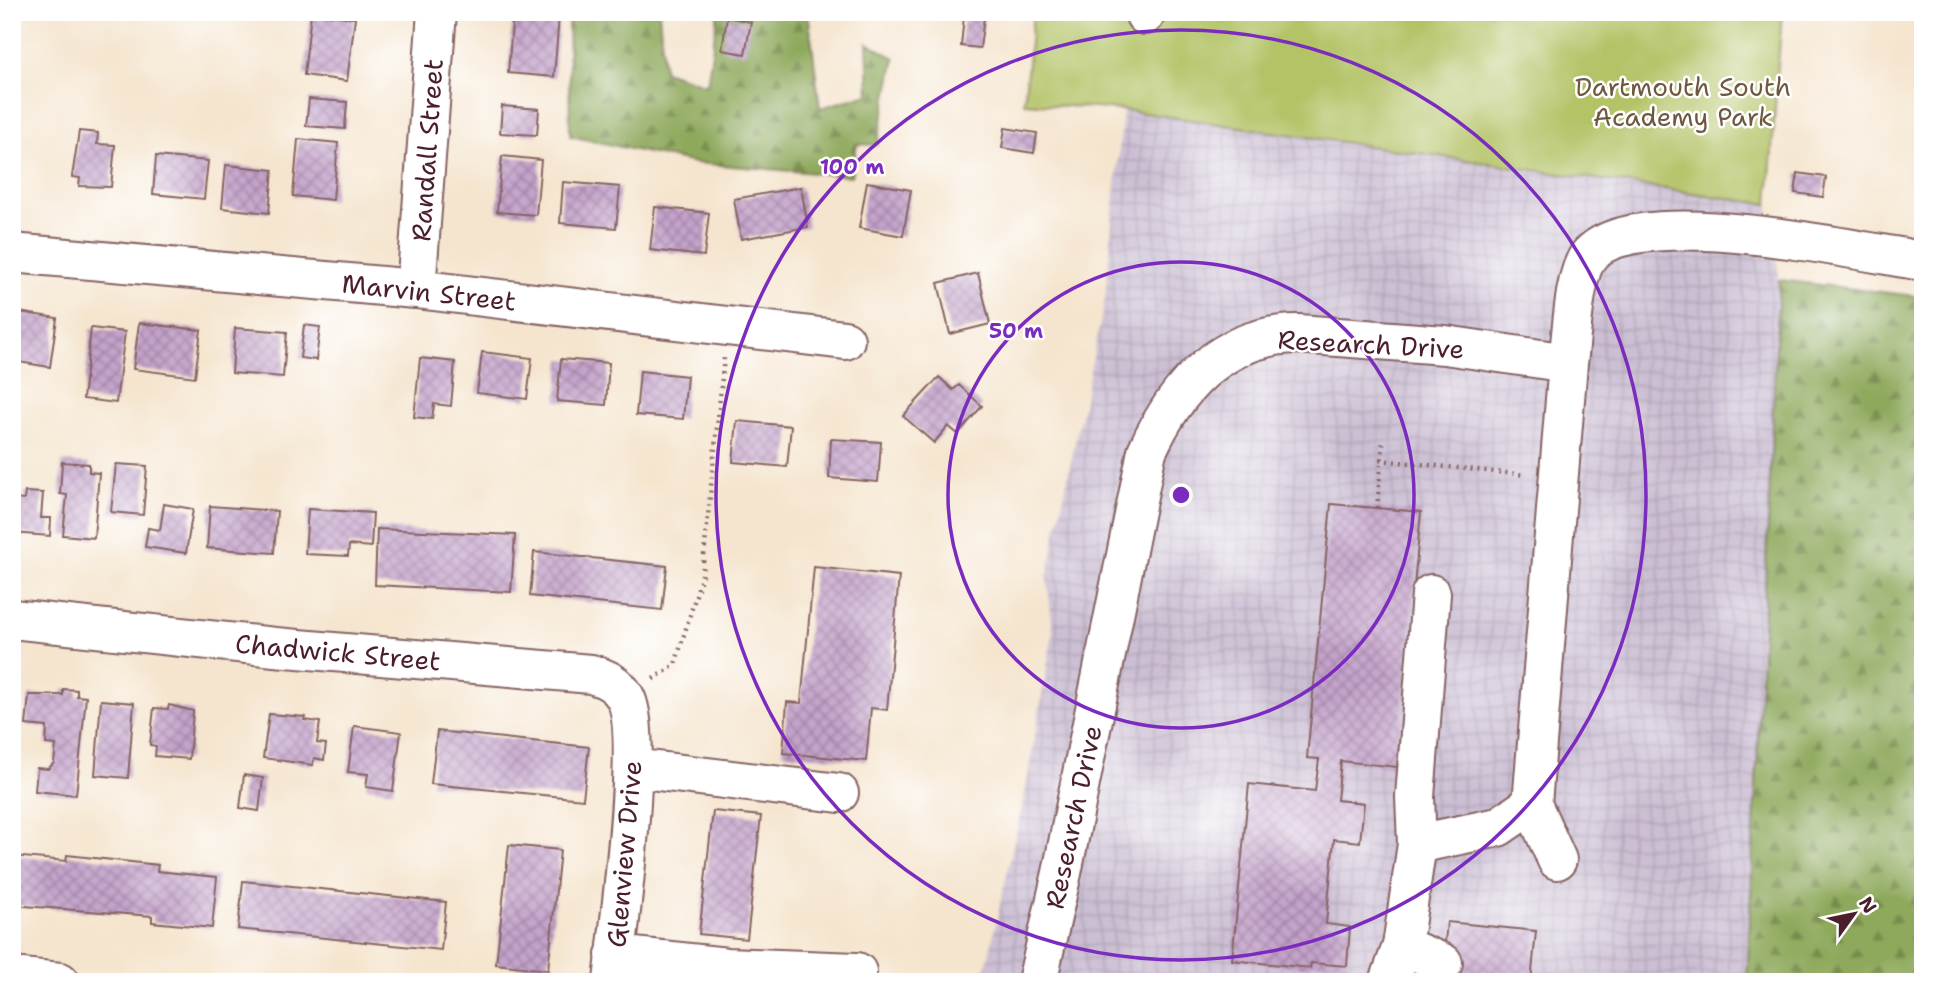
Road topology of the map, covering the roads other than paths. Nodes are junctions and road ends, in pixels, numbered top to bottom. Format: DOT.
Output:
graph roads {
  1 [pos="437,12"];
  2 [pos="12,253"];
  3 [pos="1923,261"];
  4 [pos="416,289"];
  5 [pos="845,340"];
  6 [pos="1568,363"];
  7 [pos="1430,594"];
  8 [pos="12,619"];
  9 [pos="630,712"];
  10 [pos="633,768"];
  11 [pos="839,793"];
  12 [pos="1532,804"];
  13 [pos="1417,844"];
  14 [pos="1558,860"];
  15 [pos="1402,946"];
  16 [pos="1443,963"];
  17 [pos="614,968"];
  18 [pos="857,972"];
  19 [pos="726,974"];
  20 [pos="12,977"];
  21 [pos="60,982"];
  22 [pos="1037,982"];
  23 [pos="1389,982"];
  1 -- 4 [label="street, Randall Street"];
  2 -- 4 [label="street, Marvin Street"];
  3 -- 6 [label="street"];
  4 -- 5 [label="street, Marvin Street"];
  6 -- 12 [label="street"];
  6 -- 22 [label="street, Research Drive"];
  7 -- 13 [label="street"];
  8 -- 9 [label="street, Chadwick Street"];
  9 -- 10 [label="street, Glenview Drive"];
  10 -- 11 [label="street"];
  10 -- 17 [label="street, Glenview Drive"];
  12 -- 13 [label="street"];
  12 -- 14 [label="street"];
  13 -- 15 [label="street"];
  15 -- 16 [label="street"];
  15 -- 23 [label="street"];
  17 -- 19 [label="street"];
  18 -- 19 [label="street"];
  20 -- 21 [label="street"];
}
